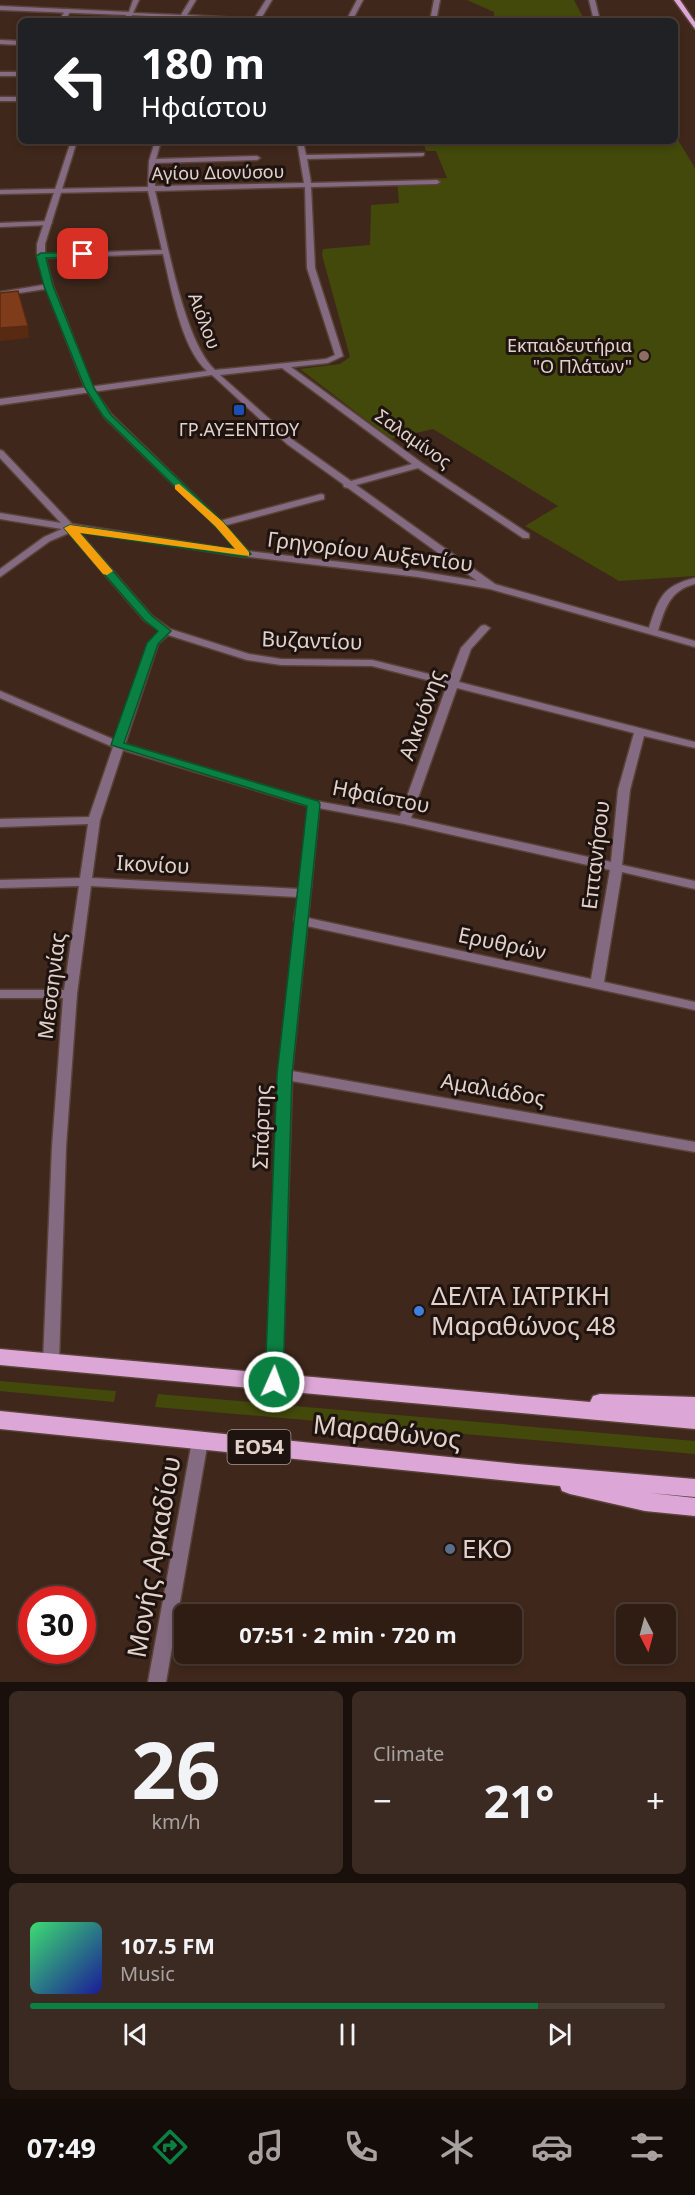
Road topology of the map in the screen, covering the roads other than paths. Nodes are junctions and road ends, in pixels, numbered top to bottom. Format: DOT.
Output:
graph roads {
  1 [pos="136,0"];
  2 [pos="193,0"];
  3 [pos="269,0"];
  4 [pos="360,0"];
  5 [pos="437,0"];
  6 [pos="592,0"];
  7 [pos="677,0"];
  8 [pos="0,8"];
  9 [pos="68,10"];
  10 [pos="130,14"];
  11 [pos="183,17"];
  12 [pos="64,18"];
  13 [pos="128,18"];
  14 [pos="202,18"];
  15 [pos="259,18"];
  16 [pos="351,18"];
  17 [pos="433,18"];
  18 [pos="596,18"];
  19 [pos="695,27"];
  20 [pos="0,42"];
  21 [pos="18,43"];
  22 [pos="0,74"];
  23 [pos="18,74"];
  24 [pos="0,99"];
  25 [pos="18,99"];
  26 [pos="73,144"];
  27 [pos="157,144"];
  28 [pos="301,144"];
  29 [pos="422,154"];
  30 [pos="303,157"];
  31 [pos="257,158"];
  32 [pos="152,161"];
  33 [pos="437,182"];
  34 [pos="308,186"];
  35 [pos="151,189"];
  36 [pos="59,191"];
  37 [pos="2,195"];
  38 [pos="48,223"];
  39 [pos="0,225"];
  40 [pos="167,252"];
  41 [pos="41,256"];
  42 [pos="49,286"];
  43 [pos="0,294"];
  44 [pos="283,366"];
  45 [pos="211,373"];
  46 [pos="90,388"];
  47 [pos="0,402"];
  48 [pos="0,453"];
  49 [pos="419,465"];
  50 [pos="347,484"];
  51 [pos="321,497"];
  52 [pos="0,516"];
  53 [pos="219,524"];
  54 [pos="70,528"];
  55 [pos="526,536"];
  56 [pos="245,554"];
  57 [pos="0,574"];
  58 [pos="695,581"];
  59 [pos="491,586"];
  60 [pos="485,628"];
  61 [pos="166,631"];
  62 [pos="652,631"];
  63 [pos="695,644"];
  64 [pos="454,684"];
  65 [pos="0,694"];
  66 [pos="640,731"];
  67 [pos="117,745"];
  68 [pos="695,746"];
  69 [pos="314,804"];
  70 [pos="94,820"];
  71 [pos="404,820"];
  72 [pos="0,823"];
  73 [pos="616,868"];
  74 [pos="87,882"];
  75 [pos="0,884"];
  76 [pos="695,885"];
  77 [pos="303,893"];
  78 [pos="300,920"];
  79 [pos="597,985"];
  80 [pos="0,994"];
  81 [pos="70,994"];
  82 [pos="695,1006"];
  83 [pos="285,1075"];
  84 [pos="695,1147"];
  85 [pos="0,1357"];
  86 [pos="51,1362"];
  87 [pos="274,1382"];
  88 [pos="441,1398"];
  89 [pos="695,1405"];
  90 [pos="0,1420"];
  91 [pos="695,1420"];
  92 [pos="200,1441"];
  93 [pos="517,1473"];
  94 [pos="695,1488"];
  95 [pos="695,1507"];
  96 [pos="157,1682"];
  1 -- 10 [label="street"];
  2 -- 11 [label="street"];
  3 -- 15 [label="street"];
  4 -- 16 [label="street"];
  5 -- 17 [label="street"];
  6 -- 18 [label="street"];
  7 -- 19 [label="main road"];
  8 -- 9 [label="street"];
  9 -- 10 [label="street"];
  9 -- 12 [label="street"];
  10 -- 11 [label="street"];
  10 -- 13 [label="street"];
  11 -- 14 [label="street"];
  20 -- 21 [label="street"];
  22 -- 23 [label="street"];
  24 -- 25 [label="street"];
  26 -- 36 [label="street"];
  27 -- 32 [label="street, Αιόλου"];
  28 -- 30 [label="street"];
  29 -- 30 [label="street"];
  30 -- 34 [label="street"];
  31 -- 32 [label="street"];
  32 -- 35 [label="street, Αιόλου"];
  33 -- 34 [label="street, Αγίου Διονύσου"];
  34 -- 35 [label="street, Αγίου Διονύσου"];
  34 -- 44 [label="street"];
  35 -- 36 [label="street, Αγίου Διονύσου"];
  35 -- 40 [label="street, Αιόλου"];
  36 -- 37 [label="street, Αγίου Διονύσου"];
  36 -- 38 [label="street"];
  38 -- 39 [label="street"];
  38 -- 41 [label="street"];
  40 -- 41 [label="street"];
  40 -- 45 [label="street, Αιόλου"];
  41 -- 42 [label="street"];
  42 -- 43 [label="street"];
  42 -- 46 [label="street"];
  44 -- 45 [label="street"];
  44 -- 49 [label="street, Σαλαμίνος"];
  45 -- 46 [label="street"];
  45 -- 50 [label="street, Αιόλου"];
  46 -- 47 [label="street"];
  46 -- 53 [label="street"];
  48 -- 54 [label="street, Βυζαντίου"];
  49 -- 50 [label="street"];
  49 -- 55 [label="street, Σαλαμίνος"];
  50 -- 59 [label="street, Αιόλου"];
  51 -- 53 [label="street"];
  52 -- 54 [label="street, Γρηγορίου Αυξεντίου"];
  53 -- 56 [label="street"];
  54 -- 56 [label="street, Γρηγορίου Αυξεντίου"];
  54 -- 57 [label="street"];
  54 -- 61 [label="street, Βυζαντίου"];
  56 -- 59 [label="street, Γρηγορίου Αυξεντίου"];
  58 -- 62 [label="street"];
  59 -- 62 [label="street, Γρηγορίου Αυξεντίου"];
  60 -- 64 [label="street, Αλκυόνης"];
  61 -- 64 [label="street, Βυζαντίου"];
  61 -- 67 [label="street, Μεσσηνίας"];
  62 -- 63 [label="street, Γρηγορίου Αυξεντίου"];
  64 -- 66 [label="street, Βυζαντίου"];
  64 -- 71 [label="street, Αλκυόνης"];
  65 -- 67 [label="street, Ηφαίστου"];
  66 -- 68 [label="street, Βυζαντίου"];
  66 -- 73 [label="street, Επτανήσου"];
  67 -- 69 [label="street, Ηφαίστου"];
  67 -- 70 [label="street, Μεσσηνίας"];
  69 -- 71 [label="street, Ηφαίστου"];
  69 -- 77 [label="street, Σπάρτης"];
  70 -- 72 [label="street"];
  70 -- 74 [label="street, Μεσσηνίας"];
  71 -- 73 [label="street, Ηφαίστου"];
  73 -- 76 [label="street, Ηφαίστου"];
  73 -- 79 [label="street, Επτανήσου"];
  74 -- 75 [label="street, Ικονίου"];
  74 -- 77 [label="street, Ικονίου"];
  74 -- 81 [label="street, Μεσσηνίας"];
  77 -- 78 [label="street, Σπάρτης"];
  78 -- 79 [label="street, Ερυθρών"];
  78 -- 83 [label="street, Σπάρτης"];
  79 -- 82 [label="street, Ερυθρών"];
  80 -- 81 [label="street"];
  81 -- 86 [label="street, Μεσσηνίας"];
  83 -- 84 [label="street, Αμαλιάδος"];
  83 -- 87 [label="street, Σπάρτης"];
  85 -- 86 [label="main road, Μαραθώνος"];
  86 -- 87 [label="main road, Μαραθώνος"];
  87 -- 88 [label="main road, Μαραθώνος"];
  88 -- 89 [label="main road, Μαραθώνος"];
  88 -- 91 [label="main road, Μαραθώνος"];
  90 -- 92 [label="main road, Μαραθώνος / ΕΟ54"];
  92 -- 93 [label="main road, Μαραθώνος / ΕΟ54"];
  92 -- 96 [label="street, Μονής Αρκαδίου"];
  93 -- 94 [label="main road, Μαραθώνος / ΕΟ54"];
  93 -- 95 [label="main road, Μαραθώνος / ΕΟ54"];
}
